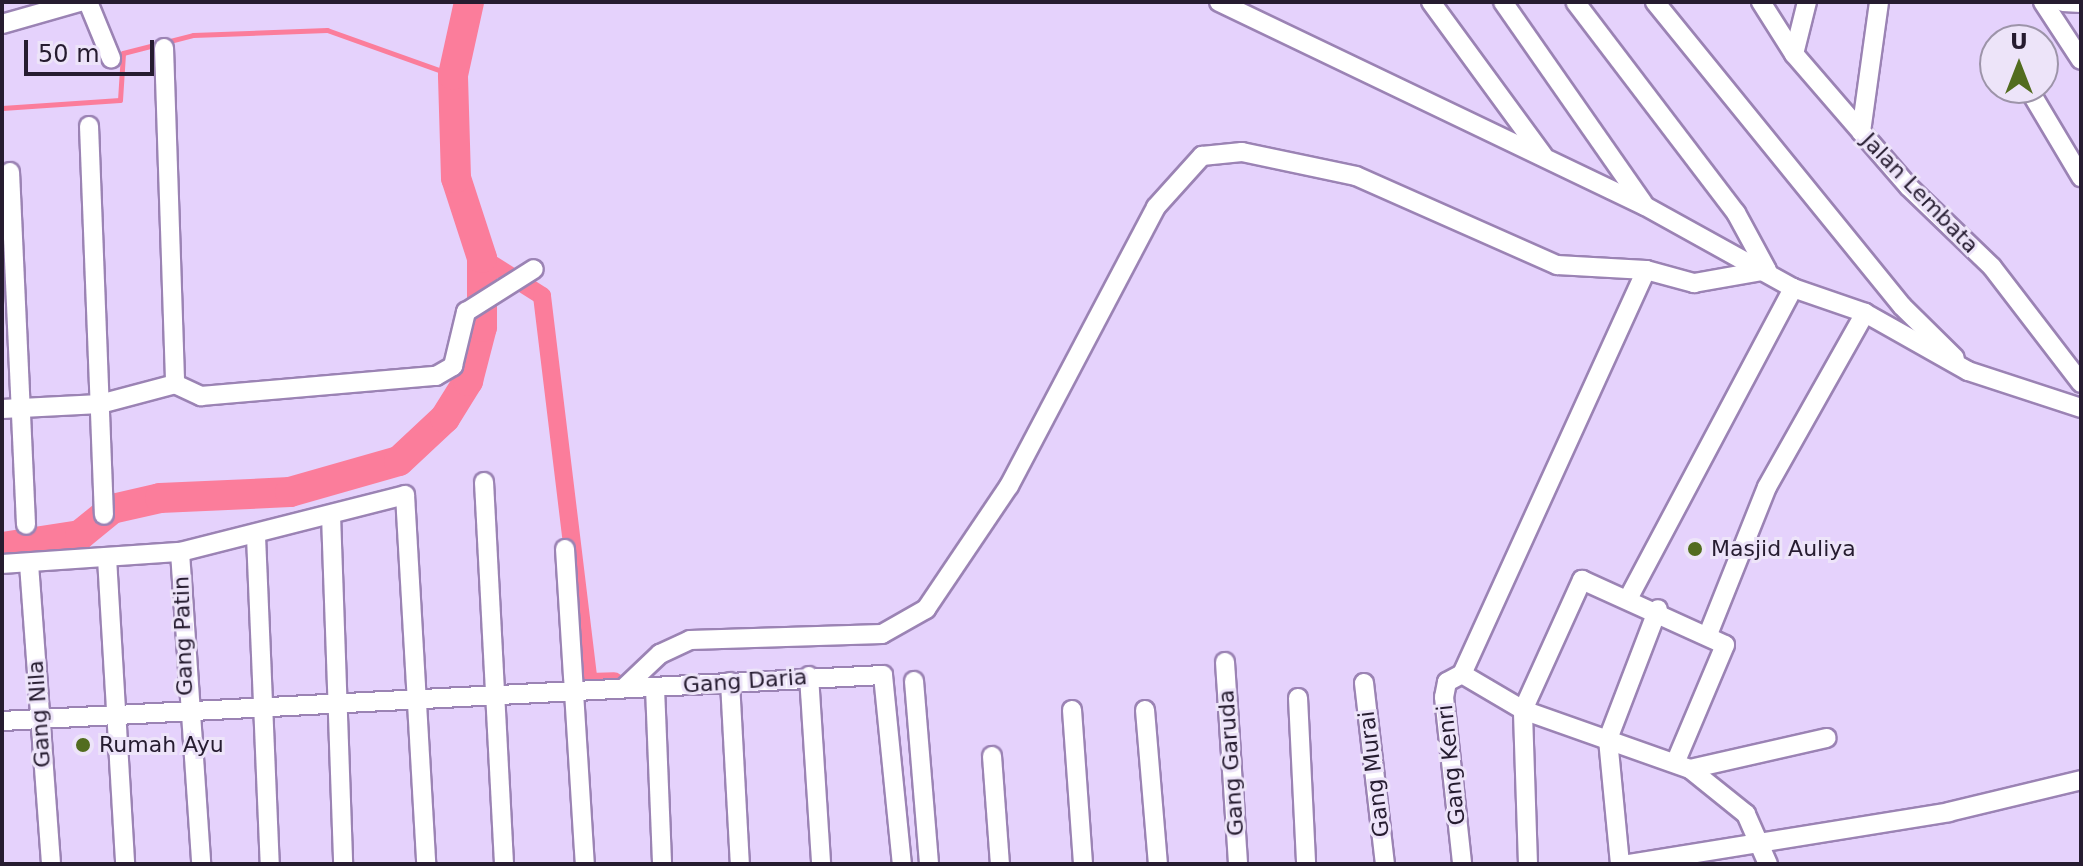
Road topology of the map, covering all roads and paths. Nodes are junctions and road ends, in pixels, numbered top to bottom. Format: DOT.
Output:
graph roads {
  1 [pos="80,2"];
  2 [pos="88,2"];
  3 [pos="1219,2"];
  4 [pos="1431,2"];
  5 [pos="1503,2"];
  6 [pos="1575,2"];
  7 [pos="1655,2"];
  8 [pos="1761,2"];
  9 [pos="1807,2"];
  10 [pos="1879,2"];
  11 [pos="2043,2"];
  12 [pos="2063,2"];
  13 [pos="2081,3"];
  14 [pos="2,24"];
  15 [pos="164,48"];
  16 [pos="1794,54"];
  17 [pos="111,58"];
  18 [pos="2081,60"];
  19 [pos="2038,104"];
  20 [pos="89,126"];
  21 [pos="1861,132"];
  22 [pos="1545,158"];
  23 [pos="10,172"];
  24 [pos="2081,177"];
  25 [pos="1645,206"];
  26 [pos="534,269"];
  27 [pos="1646,270"];
  28 [pos="1767,270"];
  29 [pos="1793,288"];
  30 [pos="1865,313"];
  31 [pos="1968,371"];
  32 [pos="2081,383"];
  33 [pos="175,384"];
  34 [pos="100,404"];
  35 [pos="25,407"];
  36 [pos="2081,408"];
  37 [pos="2,409"];
  38 [pos="484,482"];
  39 [pos="104,515"];
  40 [pos="331,515"];
  41 [pos="26,525"];
  42 [pos="256,536"];
  43 [pos="565,549"];
  44 [pos="180,552"];
  45 [pos="107,558"];
  46 [pos="2,564"];
  47 [pos="29,564"];
  48 [pos="1629,597"];
  49 [pos="1658,609"];
  50 [pos="1709,632"];
  51 [pos="1225,662"];
  52 [pos="1462,674"];
  53 [pos="809,676"];
  54 [pos="914,681"];
  55 [pos="730,682"];
  56 [pos="1364,683"];
  57 [pos="627,685"];
  58 [pos="655,688"];
  59 [pos="575,689"];
  60 [pos="499,694"];
  61 [pos="418,697"];
  62 [pos="1298,698"];
  63 [pos="334,703"];
  64 [pos="261,706"];
  65 [pos="186,709"];
  66 [pos="1072,710"];
  67 [pos="1145,710"];
  68 [pos="1523,710"];
  69 [pos="115,714"];
  70 [pos="2,721"];
  71 [pos="38,722"];
  72 [pos="1827,738"];
  73 [pos="1608,739"];
  74 [pos="992,756"];
  75 [pos="1683,765"];
  76 [pos="2081,780"];
  77 [pos="1763,841"];
  78 [pos="1641,863"];
  79 [pos="51,864"];
  80 [pos="125,864"];
  81 [pos="201,864"];
  82 [pos="270,864"];
  83 [pos="343,864"];
  84 [pos="426,864"];
  85 [pos="504,864"];
  86 [pos="585,864"];
  87 [pos="662,864"];
  88 [pos="740,864"];
  89 [pos="821,864"];
  90 [pos="902,864"];
  91 [pos="929,864"];
  92 [pos="1000,864"];
  93 [pos="1083,864"];
  94 [pos="1158,864"];
  95 [pos="1238,864"];
  96 [pos="1306,864"];
  97 [pos="1385,864"];
  98 [pos="1462,864"];
  99 [pos="1528,864"];
  100 [pos="1620,864"];
  101 [pos="1768,864"];
  1 -- 14 [label="street"];
  2 -- 17 [label="street"];
  3 -- 22 [label="street"];
  4 -- 22 [label="street"];
  5 -- 25 [label="street"];
  6 -- 28 [label="street"];
  7 -- 31 [label="street"];
  8 -- 16 [label="street, Jalan Lembata"];
  9 -- 16 [label="street"];
  10 -- 21 [label="street"];
  11 -- 18 [label="street"];
  12 -- 13 [label="street"];
  15 -- 33 [label="street"];
  16 -- 21 [label="street, Jalan Lembata"];
  19 -- 24 [label="street"];
  20 -- 34 [label="street"];
  21 -- 32 [label="street, Jalan Lembata"];
  22 -- 25 [label="street"];
  23 -- 35 [label="street"];
  25 -- 28 [label="street"];
  26 -- 33 [label="street"];
  27 -- 28 [label="street"];
  27 -- 52 [label="street"];
  27 -- 57 [label="street"];
  28 -- 29 [label="street"];
  29 -- 30 [label="street"];
  29 -- 48 [label="street"];
  30 -- 31 [label="street"];
  30 -- 50 [label="street"];
  31 -- 36 [label="street"];
  33 -- 34 [label="street"];
  34 -- 35 [label="street"];
  34 -- 39 [label="street"];
  35 -- 37 [label="street"];
  35 -- 41 [label="street"];
  38 -- 60 [label="street"];
  40 -- 42 [label="street"];
  40 -- 61 [label="street"];
  40 -- 63 [label="street"];
  42 -- 44 [label="street"];
  42 -- 64 [label="street"];
  43 -- 59 [label="street"];
  44 -- 45 [label="street"];
  44 -- 65 [label="street, Gang Patin"];
  45 -- 47 [label="street"];
  45 -- 69 [label="street"];
  46 -- 47 [label="street"];
  47 -- 71 [label="street, Gang Nila"];
  48 -- 49 [label="street"];
  48 -- 68 [label="street"];
  49 -- 50 [label="street"];
  49 -- 73 [label="street"];
  50 -- 75 [label="street"];
  51 -- 95 [label="street, Gang Garuda"];
  52 -- 68 [label="street"];
  52 -- 98 [label="street, Gang Kenri"];
  53 -- 55 [label="street, Gang Daria"];
  53 -- 89 [label="street"];
  53 -- 90 [label="street, Gang Daria"];
  54 -- 91 [label="street"];
  55 -- 58 [label="street, Gang Daria"];
  55 -- 88 [label="street"];
  56 -- 97 [label="street, Gang Murai"];
  57 -- 58 [label="street, Gang Daria"];
  57 -- 59 [label="street, Gang Daria"];
  58 -- 87 [label="street"];
  59 -- 60 [label="street, Gang Daria"];
  59 -- 86 [label="street"];
  60 -- 61 [label="street, Gang Daria"];
  60 -- 85 [label="street"];
  61 -- 63 [label="street, Gang Daria"];
  61 -- 84 [label="street"];
  62 -- 96 [label="street"];
  63 -- 64 [label="street, Gang Daria"];
  63 -- 83 [label="street"];
  64 -- 65 [label="street, Gang Daria"];
  64 -- 82 [label="street"];
  65 -- 69 [label="street, Gang Daria"];
  65 -- 81 [label="street, Gang Patin"];
  66 -- 93 [label="street"];
  67 -- 94 [label="street"];
  68 -- 73 [label="street"];
  68 -- 99 [label="street"];
  69 -- 71 [label="street, Gang Daria"];
  69 -- 80 [label="street"];
  70 -- 71 [label="street, Gang Daria"];
  71 -- 79 [label="street, Gang Nila"];
  72 -- 75 [label="street"];
  73 -- 75 [label="street"];
  73 -- 100 [label="street"];
  74 -- 92 [label="street"];
  75 -- 77 [label="street"];
  76 -- 77 [label="street"];
  77 -- 78 [label="street"];
  77 -- 101 [label="street"];
}
